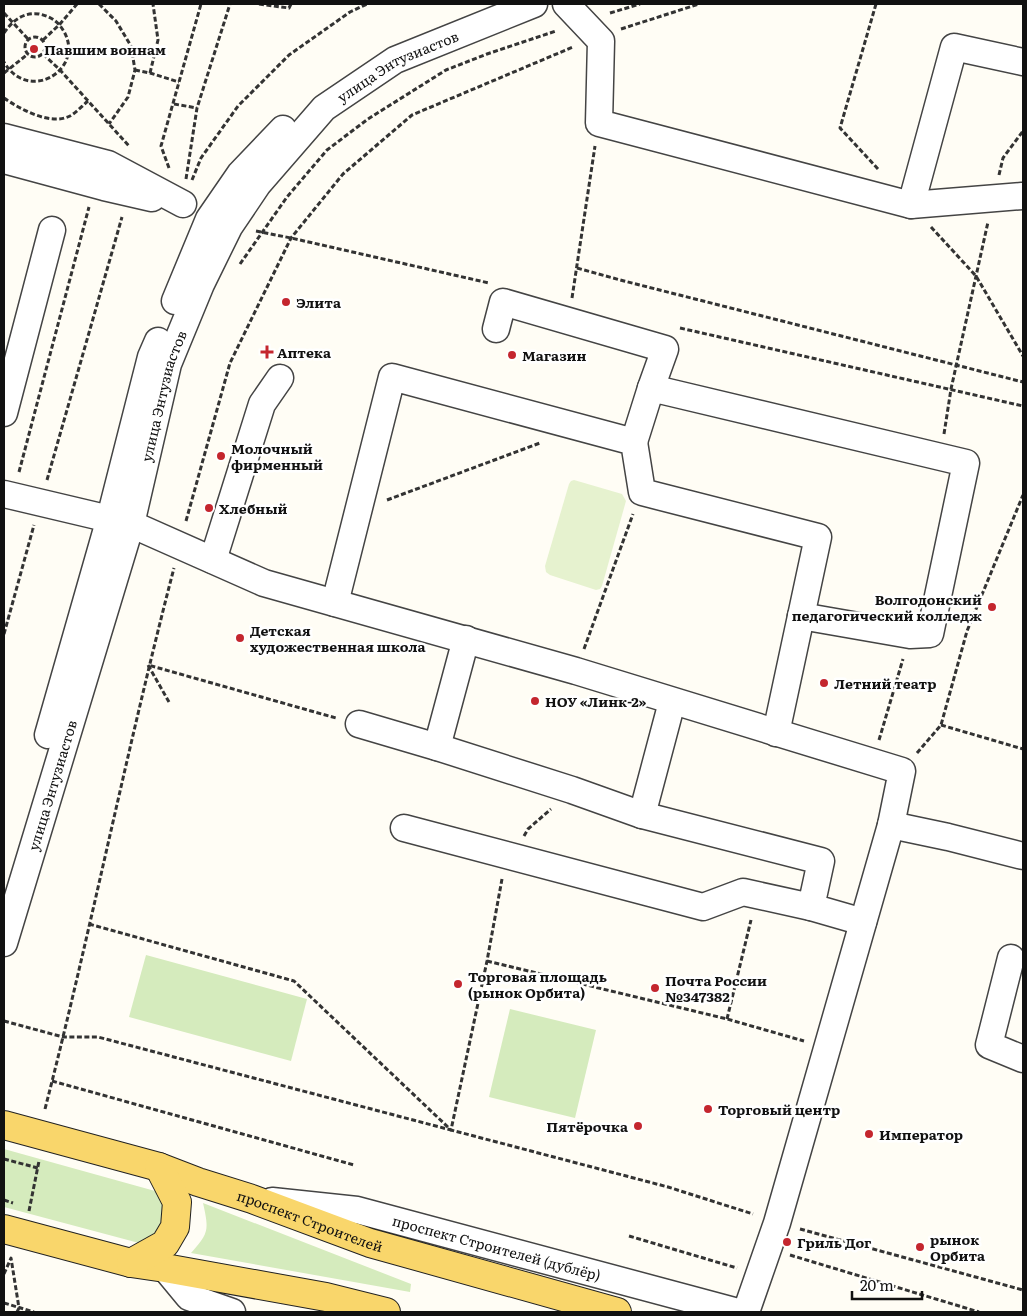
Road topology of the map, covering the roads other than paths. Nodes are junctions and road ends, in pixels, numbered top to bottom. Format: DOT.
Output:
graph roads {
  1 [pos="486,4"];
  2 [pos="534,4"];
  3 [pos="583,21"];
  4 [pos="1023,62"];
  5 [pos="4,137"];
  6 [pos="4,160"];
  7 [pos="1022,196"];
  8 [pos="911,205"];
  9 [pos="52,230"];
  10 [pos="496,329"];
  11 [pos="280,378"];
  12 [pos="651,388"];
  13 [pos="4,413"];
  14 [pos="634,442"];
  15 [pos="8,495"];
  16 [pos="120,521"];
  17 [pos="213,560"];
  18 [pos="335,603"];
  19 [pos="801,616"];
  20 [pos="466,639"];
  21 [pos="672,702"];
  22 [pos="359,724"];
  23 [pos="776,733"];
  24 [pos="437,747"];
  25 [pos="642,815"];
  26 [pos="891,825"];
  27 [pos="404,828"];
  28 [pos="1023,856"];
  29 [pos="4,891"];
  30 [pos="811,907"];
  31 [pos="863,922"];
  32 [pos="4,943"];
  33 [pos="1011,958"];
  34 [pos="1023,1058"];
  35 [pos="4,1125"];
  36 [pos="159,1167"];
  37 [pos="252,1199"];
  38 [pos="4,1229"];
  39 [pos="131,1263"];
  40 [pos="165,1268"];
  41 [pos="232,1312"];
  42 [pos="386,1312"];
  43 [pos="618,1312"];
  44 [pos="738,1312"];
  45 [pos="746,1312"];
  1 -- 16 [label="street"];
  2 -- 16 [label="street, улица Энтузиастов"];
  3 -- 8 [label="street"];
  4 -- 8 [label="street"];
  5 -- 6 [label="street"];
  7 -- 8 [label="street"];
  9 -- 13 [label="street"];
  10 -- 12 [label="street"];
  11 -- 17 [label="street"];
  12 -- 14 [label="street"];
  12 -- 19 [label="street"];
  14 -- 18 [label="street"];
  14 -- 19 [label="street"];
  15 -- 16 [label="street"];
  16 -- 17 [label="street"];
  16 -- 29 [label="street"];
  16 -- 32 [label="street, улица Энтузиастов"];
  17 -- 18 [label="street"];
  18 -- 20 [label="street"];
  19 -- 23 [label="street"];
  20 -- 21 [label="street"];
  20 -- 24 [label="street"];
  21 -- 23 [label="street"];
  21 -- 25 [label="street"];
  22 -- 24 [label="street"];
  23 -- 26 [label="street"];
  24 -- 25 [label="street"];
  25 -- 30 [label="street"];
  26 -- 28 [label="street"];
  26 -- 31 [label="street"];
  27 -- 30 [label="street"];
  30 -- 31 [label="street"];
  31 -- 45 [label="street"];
  33 -- 34 [label="street"];
  35 -- 36 [label="main road, проспект Строителей"];
  36 -- 37 [label="main road, проспект Строителей"];
  36 -- 39 [label="main road"];
  37 -- 43 [label="main road, проспект Строителей"];
  37 -- 44 [label="street, проспект Строителей (дублёр)"];
  38 -- 39 [label="main road"];
  39 -- 40 [label="main road"];
  40 -- 41 [label="street"];
  40 -- 42 [label="main road"];
}
